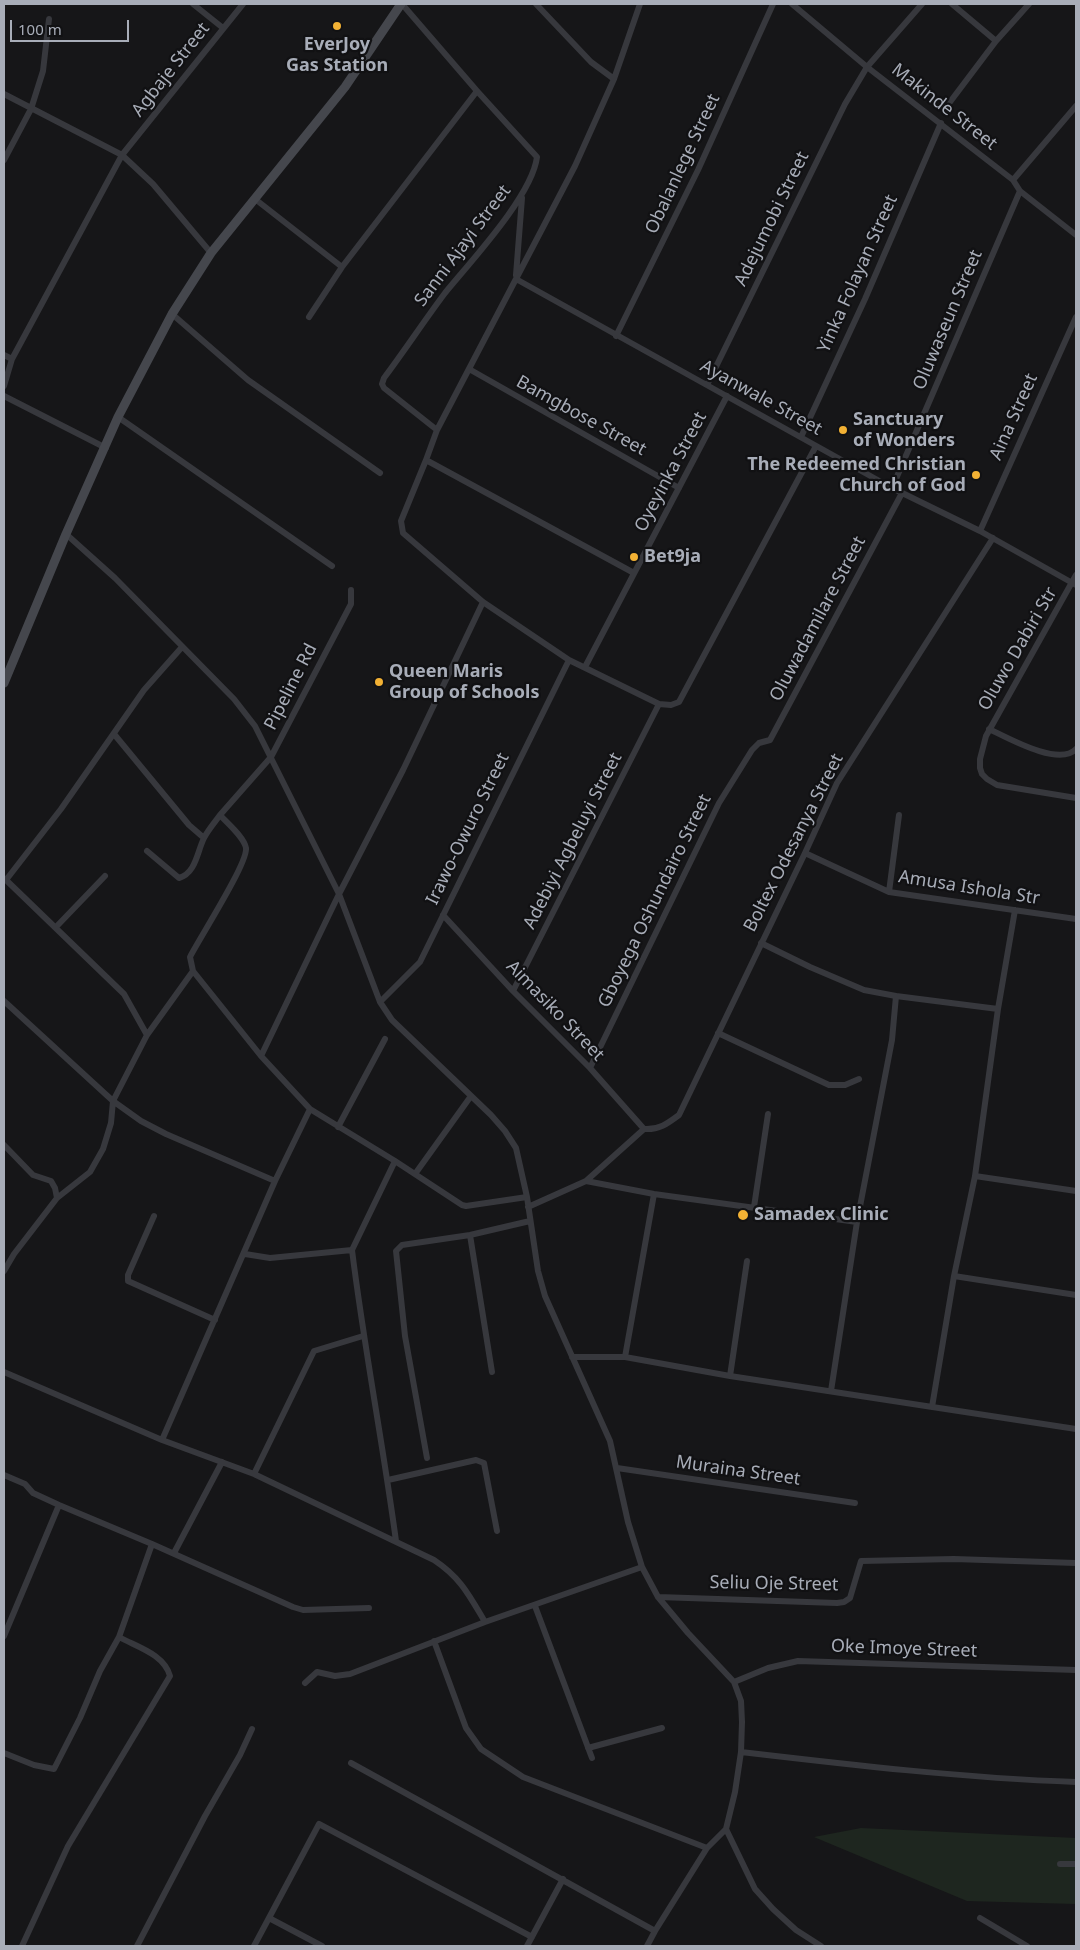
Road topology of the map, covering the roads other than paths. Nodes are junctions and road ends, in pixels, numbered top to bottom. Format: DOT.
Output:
graph roads {
  1 [pos="193,4"];
  2 [pos="243,4"];
  3 [pos="402,4"];
  4 [pos="536,4"];
  5 [pos="640,4"];
  6 [pos="773,4"];
  7 [pos="792,4"];
  8 [pos="922,4"];
  9 [pos="952,4"];
  10 [pos="1029,4"];
  11 [pos="50,19"];
  12 [pos="223,28"];
  13 [pos="996,41"];
  14 [pos="867,67"];
  15 [pos="614,79"];
  16 [pos="477,91"];
  17 [pos="4,94"];
  18 [pos="947,106"];
  19 [pos="1076,106"];
  20 [pos="31,109"];
  21 [pos="941,123"];
  22 [pos="122,155"];
  23 [pos="4,160"];
  24 [pos="1013,180"];
  25 [pos="1020,192"];
  26 [pos="522,197"];
  27 [pos="255,199"];
  28 [pos="1076,235"];
  29 [pos="211,253"];
  30 [pos="342,268"];
  31 [pos="516,279"];
  32 [pos="172,314"];
  33 [pos="309,317"];
  34 [pos="1076,317"];
  35 [pos="616,336"];
  36 [pos="4,355"];
  37 [pos="12,359"];
  38 [pos="469,369"];
  39 [pos="707,385"];
  40 [pos="4,386"];
  41 [pos="4,396"];
  42 [pos="727,396"];
  43 [pos="118,417"];
  44 [pos="437,430"];
  45 [pos="801,437"];
  46 [pos="816,446"];
  47 [pos="106,448"];
  48 [pos="426,460"];
  49 [pos="380,473"];
  50 [pos="679,488"];
  51 [pos="892,488"];
  52 [pos="902,493"];
  53 [pos="980,530"];
  54 [pos="66,534"];
  55 [pos="993,538"];
  56 [pos="332,566"];
  57 [pos="634,573"];
  58 [pos="1076,575"];
  59 [pos="1075,584"];
  60 [pos="351,590"];
  61 [pos="482,602"];
  62 [pos="182,647"];
  63 [pos="569,660"];
  64 [pos="585,667"];
  65 [pos="4,683"];
  66 [pos="659,704"];
  67 [pos="989,729"];
  68 [pos="114,734"];
  69 [pos="1076,749"];
  70 [pos="752,750"];
  71 [pos="271,757"];
  72 [pos="1076,798"];
  73 [pos="220,815"];
  74 [pos="899,815"];
  75 [pos="204,838"];
  76 [pos="147,851"];
  77 [pos="805,853"];
  78 [pos="105,876"];
  79 [pos="5,879"];
  80 [pos="890,892"];
  81 [pos="339,894"];
  82 [pos="1015,910"];
  83 [pos="443,915"];
  84 [pos="1076,919"];
  85 [pos="56,927"];
  86 [pos="761,942"];
  87 [pos="192,971"];
  88 [pos="513,991"];
  89 [pos="896,996"];
  90 [pos="4,1001"];
  91 [pos="380,1002"];
  92 [pos="998,1009"];
  93 [pos="718,1033"];
  94 [pos="147,1035"];
  95 [pos="385,1040"];
  96 [pos="261,1056"];
  97 [pos="590,1068"];
  98 [pos="858,1079"];
  99 [pos="472,1096"];
  100 [pos="113,1101"];
  101 [pos="310,1109"];
  102 [pos="768,1114"];
  103 [pos="338,1127"];
  104 [pos="644,1129"];
  105 [pos="4,1145"];
  106 [pos="395,1161"];
  107 [pos="415,1174"];
  108 [pos="975,1176"];
  109 [pos="275,1181"];
  110 [pos="586,1181"];
  111 [pos="1076,1191"];
  112 [pos="654,1194"];
  113 [pos="526,1197"];
  114 [pos="57,1198"];
  115 [pos="754,1206"];
  116 [pos="528,1207"];
  117 [pos="154,1216"];
  118 [pos="530,1221"];
  119 [pos="857,1222"];
  120 [pos="470,1235"];
  121 [pos="352,1250"];
  122 [pos="244,1254"];
  123 [pos="747,1261"];
  124 [pos="4,1272"];
  125 [pos="954,1276"];
  126 [pos="1076,1294"];
  127 [pos="215,1320"];
  128 [pos="363,1336"];
  129 [pos="572,1357"];
  130 [pos="625,1357"];
  131 [pos="4,1372"];
  132 [pos="492,1372"];
  133 [pos="730,1376"];
  134 [pos="831,1391"];
  135 [pos="932,1407"];
  136 [pos="1076,1429"];
  137 [pos="162,1440"];
  138 [pos="427,1458"];
  139 [pos="222,1462"];
  140 [pos="616,1468"];
  141 [pos="254,1474"];
  142 [pos="4,1475"];
  143 [pos="388,1480"];
  144 [pos="855,1503"];
  145 [pos="59,1505"];
  146 [pos="497,1531"];
  147 [pos="396,1541"];
  148 [pos="152,1544"];
  149 [pos="174,1554"];
  150 [pos="1076,1563"];
  151 [pos="642,1567"];
  152 [pos="658,1597"];
  153 [pos="535,1606"];
  154 [pos="369,1608"];
  155 [pos="485,1622"];
  156 [pos="4,1636"];
  157 [pos="118,1637"];
  158 [pos="434,1641"];
  159 [pos="1076,1670"];
  160 [pos="306,1682"];
  161 [pos="734,1682"];
  162 [pos="662,1728"];
  163 [pos="252,1729"];
  164 [pos="588,1748"];
  165 [pos="741,1752"];
  166 [pos="4,1753"];
  167 [pos="592,1758"];
  168 [pos="350,1762"];
  169 [pos="1076,1782"];
  170 [pos="726,1829"];
  171 [pos="707,1848"];
  172 [pos="1060,1864"];
  173 [pos="1076,1864"];
  174 [pos="564,1879"];
  175 [pos="269,1918"];
  176 [pos="980,1918"];
  177 [pos="655,1931"];
  178 [pos="532,1937"];
  179 [pos="22,1946"];
  180 [pos="137,1946"];
  181 [pos="254,1946"];
  182 [pos="322,1946"];
  183 [pos="527,1946"];
  184 [pos="647,1946"];
  185 [pos="821,1946"];
  186 [pos="1027,1946"];
  1 -- 12 [label="street"];
  2 -- 12 [label="street, Agbaje Street"];
  3 -- 16 [label="street, Sanni Ajayi Street"];
  3 -- 27 [label="main road"];
  4 -- 15 [label="street"];
  5 -- 15 [label="street"];
  6 -- 35 [label="street, Obalanlege Street"];
  7 -- 14 [label="street, Makinde Street"];
  8 -- 14 [label="street, Adejumobi Street"];
  9 -- 13 [label="street"];
  10 -- 13 [label="street"];
  11 -- 20 [label="street"];
  12 -- 22 [label="street, Agbaje Street"];
  13 -- 18 [label="street"];
  14 -- 21 [label="street, Makinde Street"];
  14 -- 39 [label="street, Adejumobi Street"];
  15 -- 31 [label="street"];
  16 -- 26 [label="street, Sanni Ajayi Street"];
  16 -- 30 [label="street"];
  17 -- 20 [label="street"];
  19 -- 24 [label="street"];
  20 -- 22 [label="street"];
  20 -- 23 [label="street"];
  21 -- 24 [label="street, Makinde Street"];
  21 -- 45 [label="street, Yinka Folayan Street"];
  22 -- 29 [label="street"];
  22 -- 37 [label="street, Agbaje Street"];
  24 -- 25 [label="street, Makinde Street"];
  25 -- 28 [label="street, Makinde Street"];
  25 -- 51 [label="street, Oluwaseun Street"];
  26 -- 31 [label="street"];
  26 -- 44 [label="street, Sanni Ajayi Street"];
  27 -- 29 [label="main road"];
  27 -- 30 [label="street"];
  29 -- 32 [label="main road"];
  30 -- 33 [label="street"];
  31 -- 35 [label="street, Ayanwale Street"];
  31 -- 38 [label="street"];
  32 -- 43 [label="main road"];
  32 -- 49 [label="street"];
  34 -- 53 [label="street, Aina Street"];
  35 -- 39 [label="street, Ayanwale Street"];
  36 -- 37 [label="street"];
  37 -- 40 [label="street, Agbaje Street"];
  38 -- 44 [label="street"];
  38 -- 50 [label="street, Bamgbose Street"];
  39 -- 42 [label="street, Ayanwale Street"];
  41 -- 47 [label="street"];
  42 -- 45 [label="street, Ayanwale Street"];
  42 -- 50 [label="street, Oyeyinka Street"];
  43 -- 47 [label="main road"];
  43 -- 56 [label="street"];
  44 -- 48 [label="street"];
  45 -- 46 [label="street, Ayanwale Street"];
  46 -- 51 [label="street, Ayanwale Street"];
  46 -- 66 [label="street"];
  47 -- 54 [label="main road"];
  48 -- 57 [label="street"];
  48 -- 61 [label="street"];
  50 -- 57 [label="street, Oyeyinka Street"];
  51 -- 52 [label="street, Ayanwale Street"];
  52 -- 53 [label="street, Ayanwale Street"];
  52 -- 70 [label="street, Oluwadamilare Street"];
  53 -- 55 [label="street, Ayanwale Street"];
  54 -- 62 [label="street"];
  54 -- 65 [label="main road"];
  55 -- 59 [label="street, Ayanwale Street"];
  55 -- 77 [label="street, Boltex Odesanya Street"];
  57 -- 64 [label="street, Oyeyinka Street"];
  58 -- 59 [label="street, Oluwo Dabiri Str"];
  59 -- 67 [label="street, Oluwo Dabiri Str"];
  60 -- 71 [label="street, Pipeline Rd"];
  61 -- 63 [label="street"];
  61 -- 81 [label="street"];
  62 -- 68 [label="street"];
  62 -- 71 [label="street"];
  63 -- 64 [label="street"];
  63 -- 83 [label="street, Irawo-Owuro Street"];
  64 -- 66 [label="street"];
  66 -- 88 [label="street, Adebiyi Agbeluyi Street"];
  67 -- 69 [label="street"];
  67 -- 72 [label="street, Oluwo Dabiri Str"];
  68 -- 75 [label="street"];
  68 -- 79 [label="street"];
  70 -- 97 [label="street, Gboyega Oshundairo Street"];
  71 -- 73 [label="street, Pipeline Rd"];
  71 -- 81 [label="street"];
  73 -- 75 [label="street, Pipeline Rd"];
  73 -- 87 [label="street"];
  74 -- 80 [label="street"];
  75 -- 76 [label="street, Pipeline Rd"];
  77 -- 80 [label="street, Amusa Ishola Str"];
  77 -- 86 [label="street, Boltex Odesanya Street"];
  78 -- 85 [label="street"];
  79 -- 85 [label="street"];
  80 -- 82 [label="street, Amusa Ishola Str"];
  81 -- 91 [label="street"];
  81 -- 96 [label="street"];
  82 -- 84 [label="street, Amusa Ishola Str"];
  82 -- 92 [label="street"];
  83 -- 88 [label="street, Aimasiko Street"];
  83 -- 91 [label="street, Irawo-Owuro Street"];
  85 -- 94 [label="street"];
  86 -- 89 [label="street"];
  86 -- 93 [label="street, Boltex Odesanya Street"];
  87 -- 94 [label="street"];
  87 -- 96 [label="street"];
  88 -- 97 [label="street, Aimasiko Street"];
  89 -- 92 [label="street"];
  89 -- 119 [label="street"];
  90 -- 100 [label="street"];
  91 -- 99 [label="street"];
  92 -- 108 [label="street"];
  93 -- 98 [label="street"];
  93 -- 104 [label="street, Boltex Odesanya Street"];
  94 -- 100 [label="street"];
  95 -- 103 [label="street"];
  96 -- 101 [label="street"];
  97 -- 104 [label="street, Aimasiko Street"];
  99 -- 107 [label="street"];
  99 -- 113 [label="street"];
  100 -- 109 [label="street"];
  100 -- 114 [label="street"];
  101 -- 103 [label="street"];
  101 -- 109 [label="street"];
  102 -- 115 [label="street"];
  103 -- 106 [label="street"];
  104 -- 110 [label="street"];
  105 -- 114 [label="street"];
  106 -- 107 [label="street"];
  106 -- 121 [label="street"];
  107 -- 113 [label="street"];
  108 -- 111 [label="street"];
  108 -- 125 [label="street"];
  109 -- 122 [label="street"];
  110 -- 112 [label="street"];
  110 -- 116 [label="street"];
  112 -- 115 [label="street"];
  112 -- 130 [label="street"];
  113 -- 116 [label="street"];
  114 -- 124 [label="street"];
  115 -- 119 [label="street"];
  116 -- 118 [label="street"];
  117 -- 127 [label="street"];
  118 -- 120 [label="street"];
  118 -- 129 [label="street"];
  119 -- 134 [label="street"];
  120 -- 132 [label="street"];
  120 -- 138 [label="street"];
  121 -- 122 [label="street"];
  121 -- 128 [label="street"];
  122 -- 127 [label="street"];
  123 -- 133 [label="street"];
  125 -- 126 [label="street"];
  125 -- 135 [label="street"];
  127 -- 137 [label="street"];
  128 -- 141 [label="street"];
  128 -- 143 [label="street"];
  129 -- 130 [label="street"];
  129 -- 140 [label="street"];
  130 -- 133 [label="street"];
  131 -- 137 [label="street"];
  133 -- 134 [label="street"];
  134 -- 135 [label="street"];
  135 -- 136 [label="street"];
  137 -- 139 [label="street"];
  139 -- 141 [label="street"];
  139 -- 149 [label="street"];
  140 -- 144 [label="street, Muraina Street"];
  140 -- 151 [label="street"];
  141 -- 147 [label="street"];
  142 -- 145 [label="street"];
  143 -- 146 [label="street"];
  143 -- 147 [label="street"];
  145 -- 148 [label="street"];
  145 -- 156 [label="street"];
  147 -- 155 [label="street"];
  148 -- 149 [label="street"];
  148 -- 157 [label="street"];
  149 -- 154 [label="street"];
  150 -- 152 [label="street, Seliu Oje Street"];
  151 -- 152 [label="street"];
  151 -- 153 [label="street"];
  152 -- 161 [label="street"];
  153 -- 155 [label="street"];
  153 -- 164 [label="street"];
  155 -- 158 [label="street"];
  157 -- 166 [label="street"];
  157 -- 179 [label="street"];
  158 -- 160 [label="street"];
  158 -- 171 [label="street"];
  159 -- 161 [label="street, Oke Imoye Street"];
  161 -- 165 [label="street"];
  162 -- 164 [label="street"];
  163 -- 180 [label="street"];
  164 -- 167 [label="street"];
  165 -- 169 [label="street"];
  165 -- 170 [label="street"];
  168 -- 174 [label="street"];
  170 -- 171 [label="street"];
  170 -- 185 [label="street"];
  171 -- 177 [label="street"];
  172 -- 173 [label="street"];
  174 -- 177 [label="street"];
  174 -- 178 [label="street"];
  175 -- 178 [label="street"];
  175 -- 181 [label="street"];
  175 -- 182 [label="street"];
  176 -- 186 [label="street"];
  177 -- 184 [label="street"];
  178 -- 183 [label="street"];
}
